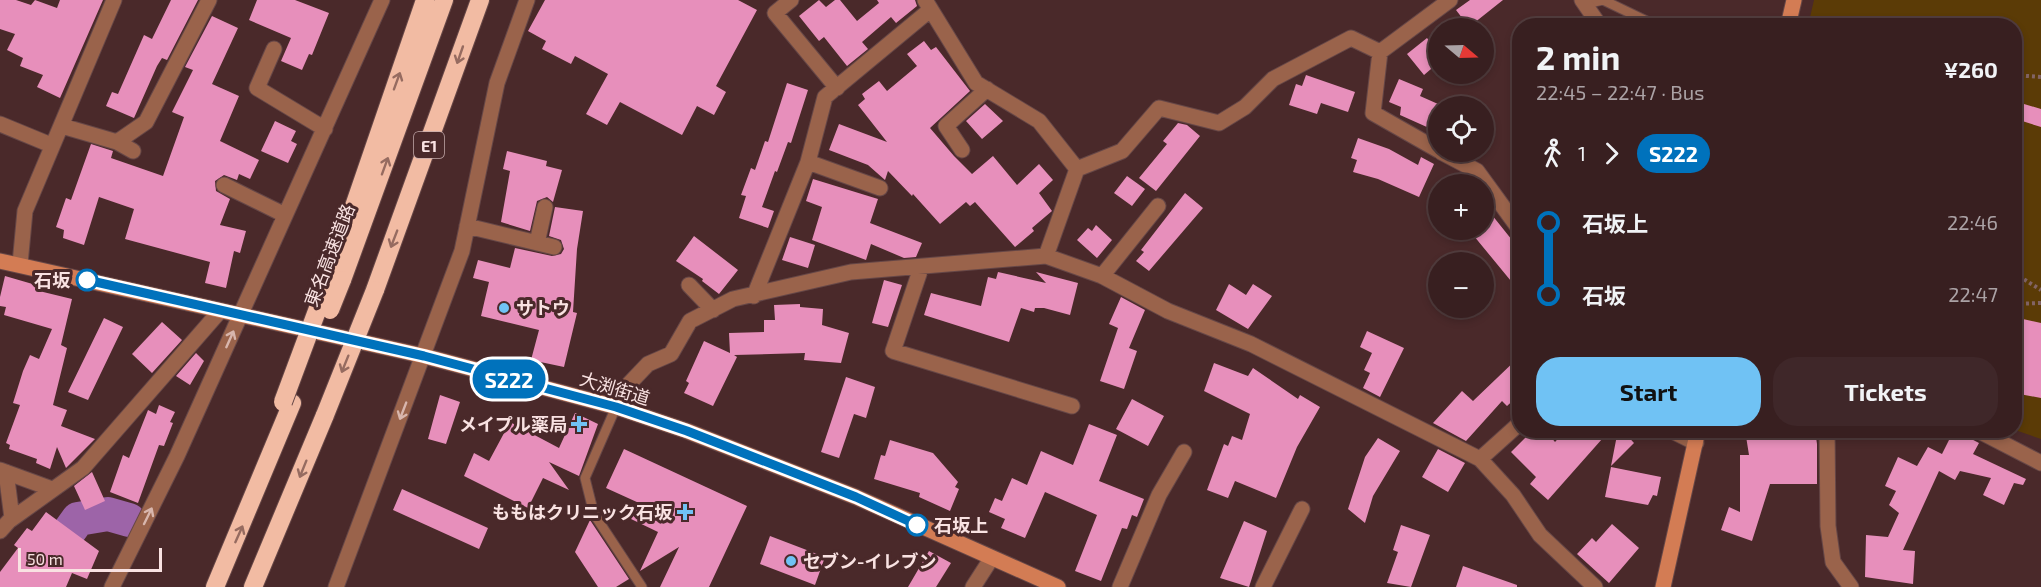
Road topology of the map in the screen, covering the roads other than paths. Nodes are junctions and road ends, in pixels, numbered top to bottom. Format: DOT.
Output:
graph roads {
  1 [pos="114,0"];
  2 [pos="209,0"];
  3 [pos="382,0"];
  4 [pos="424,0"];
  5 [pos="444,0"];
  6 [pos="480,0"];
  7 [pos="527,0"];
  8 [pos="791,0"];
  9 [pos="1450,0"];
  10 [pos="1794,0"];
  11 [pos="1583,2"];
  12 [pos="927,5"];
  13 [pos="1594,18"];
  14 [pos="1641,18"];
  15 [pos="1790,18"];
  16 [pos="274,49"];
  17 [pos="1380,52"];
  18 [pos="837,88"];
  19 [pos="987,89"];
  20 [pos="0,124"];
  21 [pos="62,126"];
  22 [pos="325,129"];
  23 [pos="117,142"];
  24 [pos="1428,144"];
  25 [pos="51,145"];
  26 [pos="962,150"];
  27 [pos="133,151"];
  28 [pos="808,162"];
  29 [pos="1460,162"];
  30 [pos="1077,170"];
  31 [pos="224,185"];
  32 [pos="880,188"];
  33 [pos="1158,206"];
  34 [pos="545,207"];
  35 [pos="285,215"];
  36 [pos="1512,219"];
  37 [pos="467,226"];
  38 [pos="537,243"];
  39 [pos="554,247"];
  40 [pos="1046,256"];
  41 [pos="0,261"];
  42 [pos="20,264"];
  43 [pos="921,268"];
  44 [pos="1102,276"];
  45 [pos="336,278"];
  46 [pos="689,285"];
  47 [pos="754,296"];
  48 [pos="713,310"];
  49 [pos="220,311"];
  50 [pos="241,315"];
  51 [pos="424,356"];
  52 [pos="1072,406"];
  53 [pos="616,407"];
  54 [pos="1512,430"];
  55 [pos="1697,438"];
  56 [pos="1827,438"];
  57 [pos="1993,438"];
  58 [pos="1185,452"];
  59 [pos="1480,459"];
  60 [pos="2041,463"];
  61 [pos="3,471"];
  62 [pos="52,489"];
  63 [pos="1302,509"];
  64 [pos="12,518"];
  65 [pos="0,531"];
  66 [pos="992,559"];
  67 [pos="112,587"];
  68 [pos="215,587"];
  69 [pos="253,587"];
  70 [pos="336,587"];
  71 [pos="642,587"];
  72 [pos="973,587"];
  73 [pos="1058,587"];
  74 [pos="1120,587"];
  75 [pos="1263,587"];
  76 [pos="1595,587"];
  77 [pos="1663,587"];
  78 [pos="1851,587"];
  1 -- 21 [label="street"];
  2 -- 23 [label="street"];
  3 -- 22 [label="street"];
  45 -- 4 [label="highway, one-way"];
  45 -- 5 [label="highway, 東名高速道路 / E1, one-way"];
  6 -- 69 [label="highway, E1, one-way, bridge"];
  7 -- 37 [label="street"];
  8 -- 18 [label="street"];
  9 -- 17 [label="street"];
  10 -- 15 [label="street"];
  11 -- 13 [label="street"];
  11 -- 14 [label="lane"];
  12 -- 18 [label="street"];
  12 -- 19 [label="street"];
  16 -- 22 [label="street"];
  17 -- 24 [label="street"];
  17 -- 30 [label="street"];
  18 -- 28 [label="street"];
  19 -- 26 [label="street"];
  19 -- 30 [label="street"];
  20 -- 25 [label="street"];
  21 -- 23 [label="street"];
  21 -- 25 [label="street"];
  22 -- 35 [label="street"];
  23 -- 27 [label="street"];
  25 -- 42 [label="street"];
  28 -- 32 [label="street"];
  28 -- 47 [label="street"];
  29 -- 36 [label="street"];
  30 -- 40 [label="street"];
  31 -- 35 [label="street"];
  33 -- 44 [label="street"];
  34 -- 38 [label="street"];
  35 -- 50 [label="street"];
  37 -- 38 [label="street"];
  37 -- 51 [label="street"];
  38 -- 39 [label="street"];
  40 -- 43 [label="street"];
  40 -- 44 [label="street"];
  41 -- 42 [label="street, 大渕街道"];
  42 -- 49 [label="street, 大渕街道"];
  43 -- 47 [label="street"];
  43 -- 52 [label="street"];
  44 -- 59 [label="street"];
  68 -- 45 [label="highway, one-way, bridge"];
  46 -- 48 [label="street"];
  47 -- 48 [label="street"];
  48 -- 53 [label="street"];
  49 -- 50 [label="street, 大渕街道"];
  49 -- 62 [label="street"];
  50 -- 51 [label="street, 大渕街道"];
  67 -- 50 [label="street, one-way"];
  51 -- 53 [label="street, 大渕街道"];
  51 -- 70 [label="street, one-way"];
  53 -- 66 [label="street, 大渕街道"];
  53 -- 71 [label="lane"];
  54 -- 59 [label="street"];
  55 -- 77 [label="street"];
  56 -- 78 [label="street"];
  57 -- 60 [label="street"];
  58 -- 74 [label="street"];
  59 -- 76 [label="street"];
  61 -- 62 [label="street"];
  61 -- 64 [label="street"];
  62 -- 64 [label="street"];
  63 -- 75 [label="street"];
  64 -- 65 [label="street"];
  66 -- 72 [label="street"];
  66 -- 73 [label="street, 大渕街道"];
}
